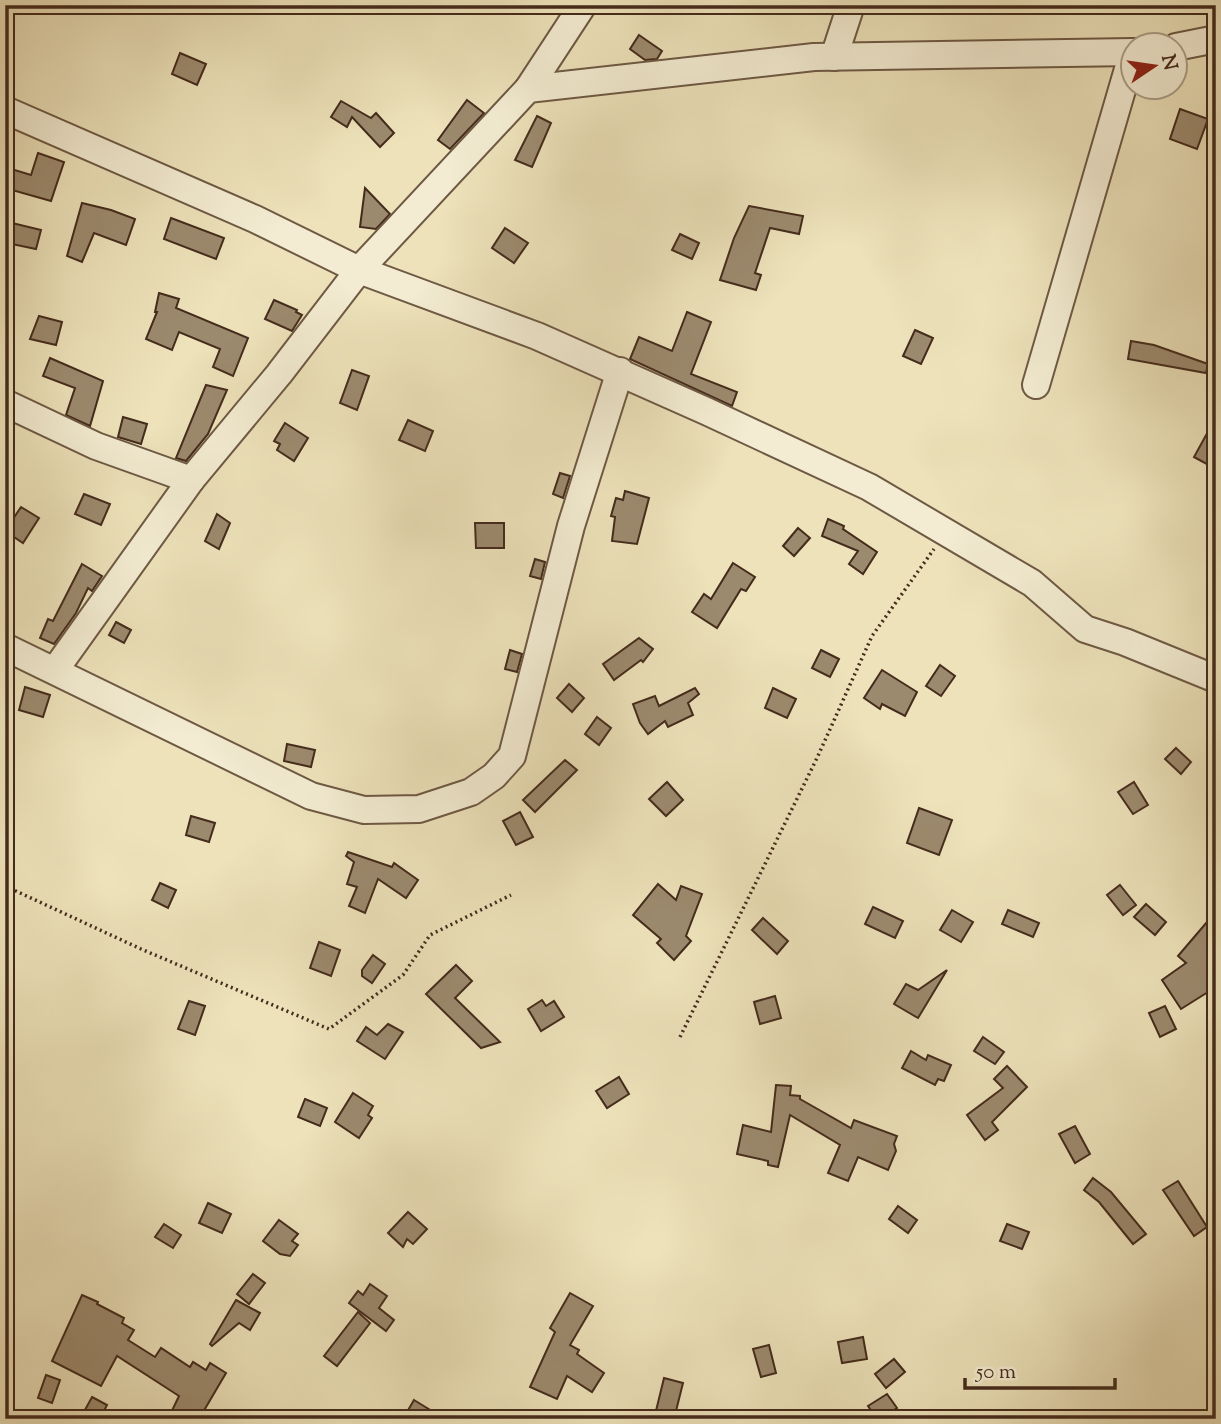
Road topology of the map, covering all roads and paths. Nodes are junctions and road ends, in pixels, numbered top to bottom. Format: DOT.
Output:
graph roads {
  1 [pos="583,5"];
  2 [pos="851,5"];
  3 [pos="1216,39"];
  4 [pos="1190,44"];
  5 [pos="1120,52"];
  6 [pos="834,57"];
  7 [pos="528,89"];
  8 [pos="1120,97"];
  9 [pos="5,110"];
  10 [pos="359,270"];
  11 [pos="620,371"];
  12 [pos="1036,385"];
  13 [pos="5,403"];
  14 [pos="191,480"];
  15 [pos="945,534"];
  16 [pos="5,647"];
  17 [pos="55,670"];
  18 [pos="1216,678"];
  19 [pos="5,886"];
  20 [pos="511,895"];
  21 [pos="680,1037"];
  1 -- 7 [label="street"];
  2 -- 6 [label="street"];
  3 -- 4 [label="street"];
  5 -- 6 [label="street"];
  6 -- 7 [label="street"];
  7 -- 10 [label="street"];
  8 -- 12 [label="street"];
  9 -- 10 [label="street"];
  10 -- 11 [label="street"];
  10 -- 14 [label="street"];
  11 -- 15 [label="street"];
  11 -- 17 [label="street"];
  13 -- 14 [label="street"];
  14 -- 17 [label="street"];
  15 -- 18 [label="street"];
  15 -- 21 [label="path"];
  16 -- 17 [label="street"];
  19 -- 20 [label="path"];
}
